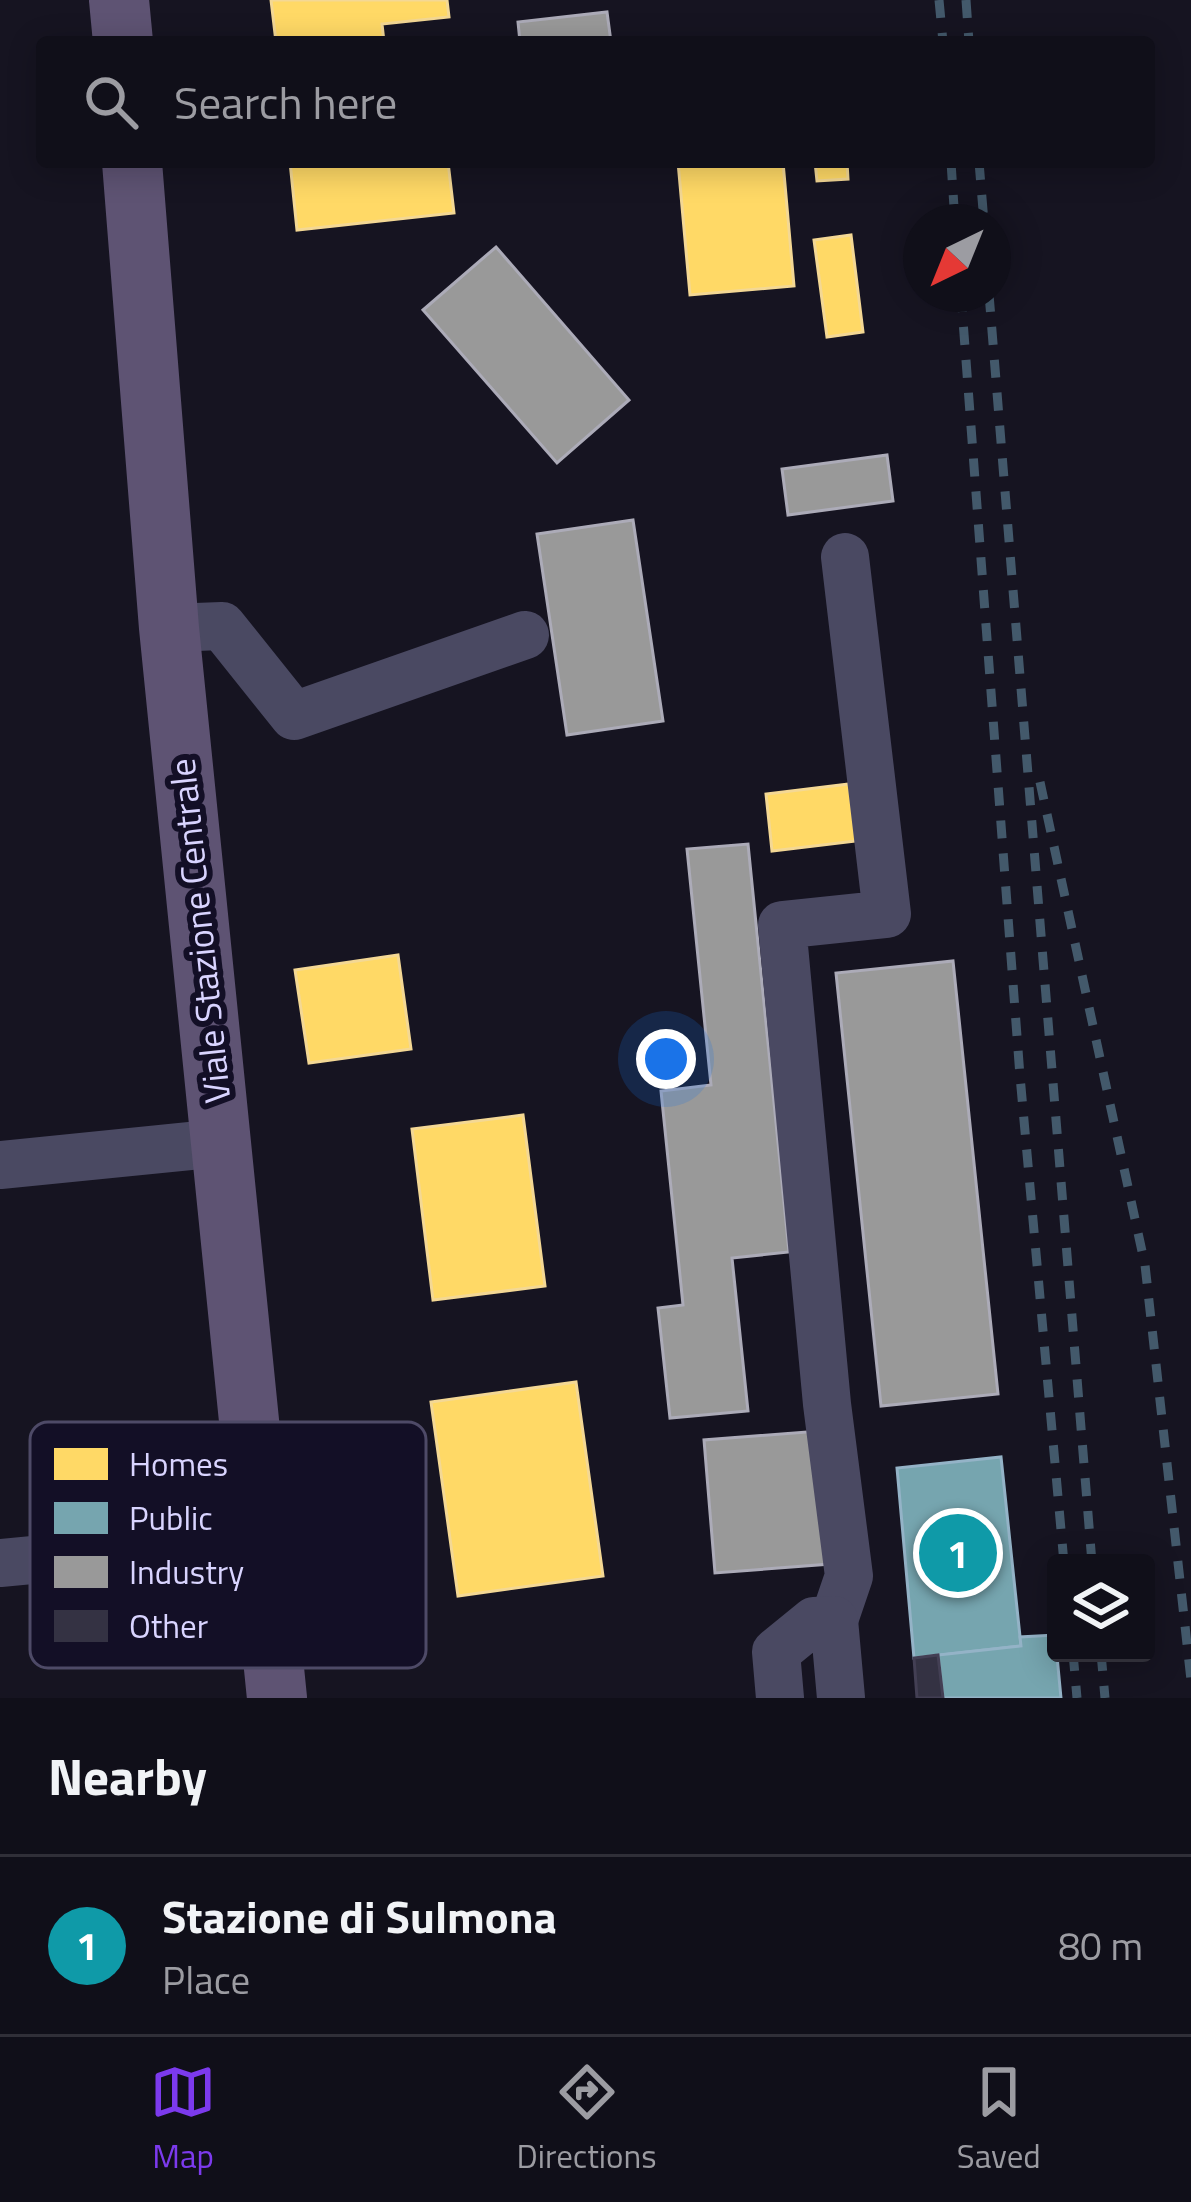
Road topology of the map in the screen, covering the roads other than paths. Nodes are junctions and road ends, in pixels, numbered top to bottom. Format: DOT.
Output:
graph roads {
  1 [pos="119,0"];
  2 [pos="122,36"];
  3 [pos="132,168"];
  4 [pos="845,556"];
  5 [pos="170,628"];
  6 [pos="525,635"];
  7 [pos="220,1143"];
  8 [pos="0,1165"];
  9 [pos="250,1422"];
  10 [pos="30,1559"];
  11 [pos="0,1562"];
  12 [pos="834,1620"];
  13 [pos="274,1668"];
  14 [pos="277,1698"];
  15 [pos="780,1698"];
  16 [pos="842,1698"];
  1 -- 2 [label="main road"];
  3 -- 5 [label="main road, Viale Stazione Centrale"];
  4 -- 12 [label="lane"];
  5 -- 6 [label="lane"];
  5 -- 7 [label="main road, Viale Stazione Centrale"];
  7 -- 8 [label="lane"];
  7 -- 9 [label="main road, Viale Stazione Centrale"];
  10 -- 11 [label="lane"];
  12 -- 15 [label="lane"];
  12 -- 16 [label="lane"];
  13 -- 14 [label="main road, Viale Stazione Centrale"];
}
